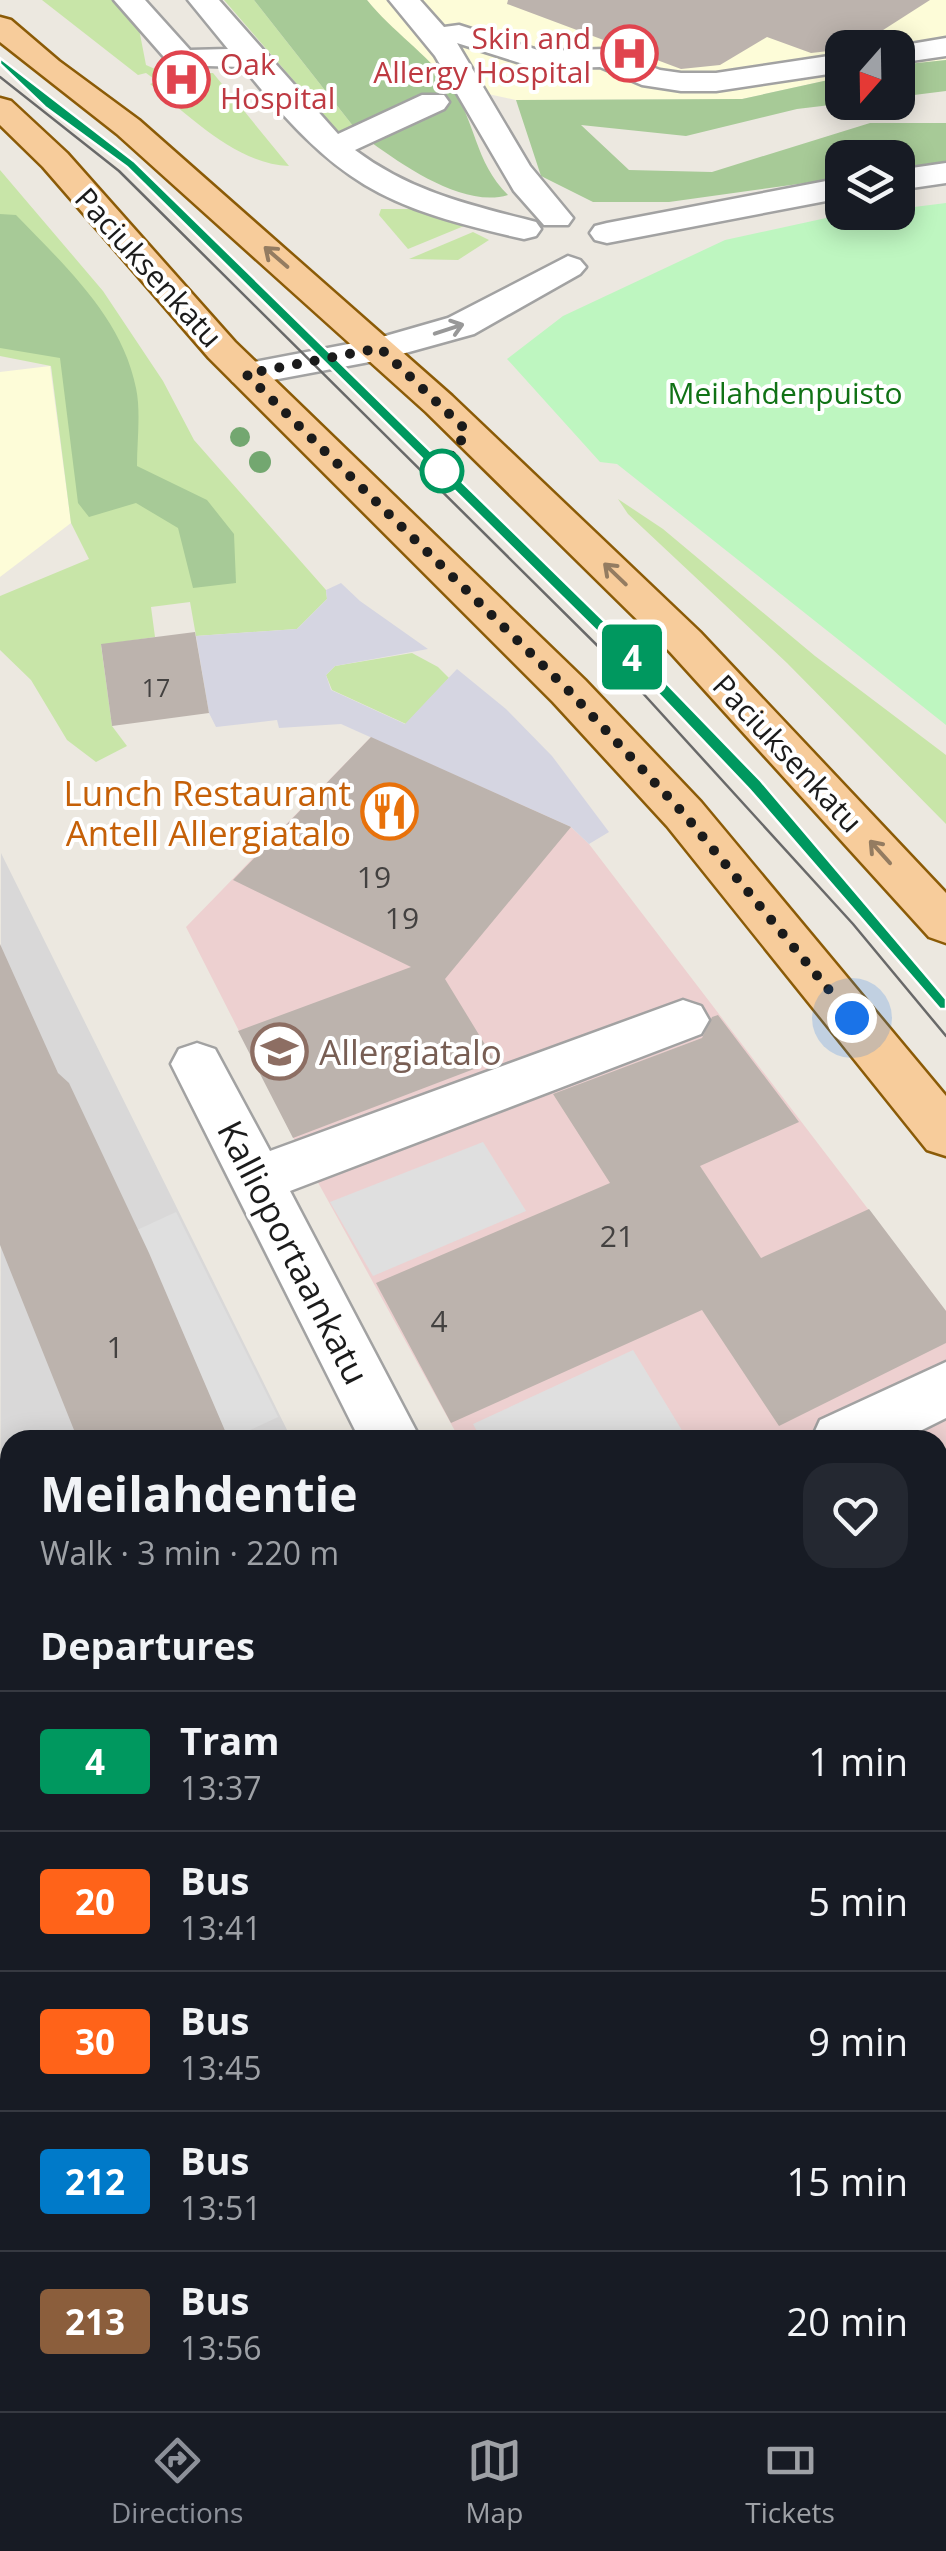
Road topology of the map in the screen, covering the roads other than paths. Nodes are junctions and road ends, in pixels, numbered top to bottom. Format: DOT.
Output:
graph roads {
  1 [pos="130,0"];
  2 [pos="203,0"];
  3 [pos="404,0"];
  4 [pos="0,26"];
  5 [pos="438,37"];
  6 [pos="946,47"];
  7 [pos="915,52"];
  8 [pos="254,58"];
  9 [pos="825,66"];
  10 [pos="433,102"];
  11 [pos="0,108"];
  12 [pos="336,148"];
  13 [pos="946,174"];
  14 [pos="915,178"];
  15 [pos="825,191"];
  16 [pos="607,233"];
  17 [pos="536,234"];
  18 [pos="568,267"];
  19 [pos="443,295"];
  20 [pos="370,328"];
  21 [pos="246,374"];
  22 [pos="946,924"];
  23 [pos="683,1020"];
  24 [pos="197,1064"];
  25 [pos="946,1134"];
  26 [pos="256,1178"];
  27 [pos="946,1388"];
  28 [pos="386,1430"];
  29 [pos="861,1430"];
  1 -- 8 [label="street"];
  2 -- 8 [label="street"];
  3 -- 5 [label="street"];
  20 -- 4 [label="main road, Paciuksenkatu, one-way"];
  5 -- 9 [label="street"];
  5 -- 17 [label="street"];
  6 -- 7 [label="street"];
  8 -- 12 [label="street"];
  10 -- 12 [label="street"];
  11 -- 21 [label="main road, Paciuksenkatu"];
  12 -- 17 [label="street"];
  13 -- 14 [label="street"];
  15 -- 16 [label="street"];
  16 -- 17 [label="street"];
  16 -- 18 [label="street"];
  17 -- 18 [label="street"];
  17 -- 19 [label="street"];
  20 -- 18 [label="street, one-way"];
  20 -- 21 [label="street"];
  22 -- 20 [label="main road, Paciuksenkatu, one-way"];
  21 -- 25 [label="main road, Paciuksenkatu"];
  23 -- 26 [label="street"];
  24 -- 26 [label="street, Kallioportaankatu"];
  26 -- 28 [label="street, Kallioportaankatu"];
  27 -- 29 [label="street"];
}
